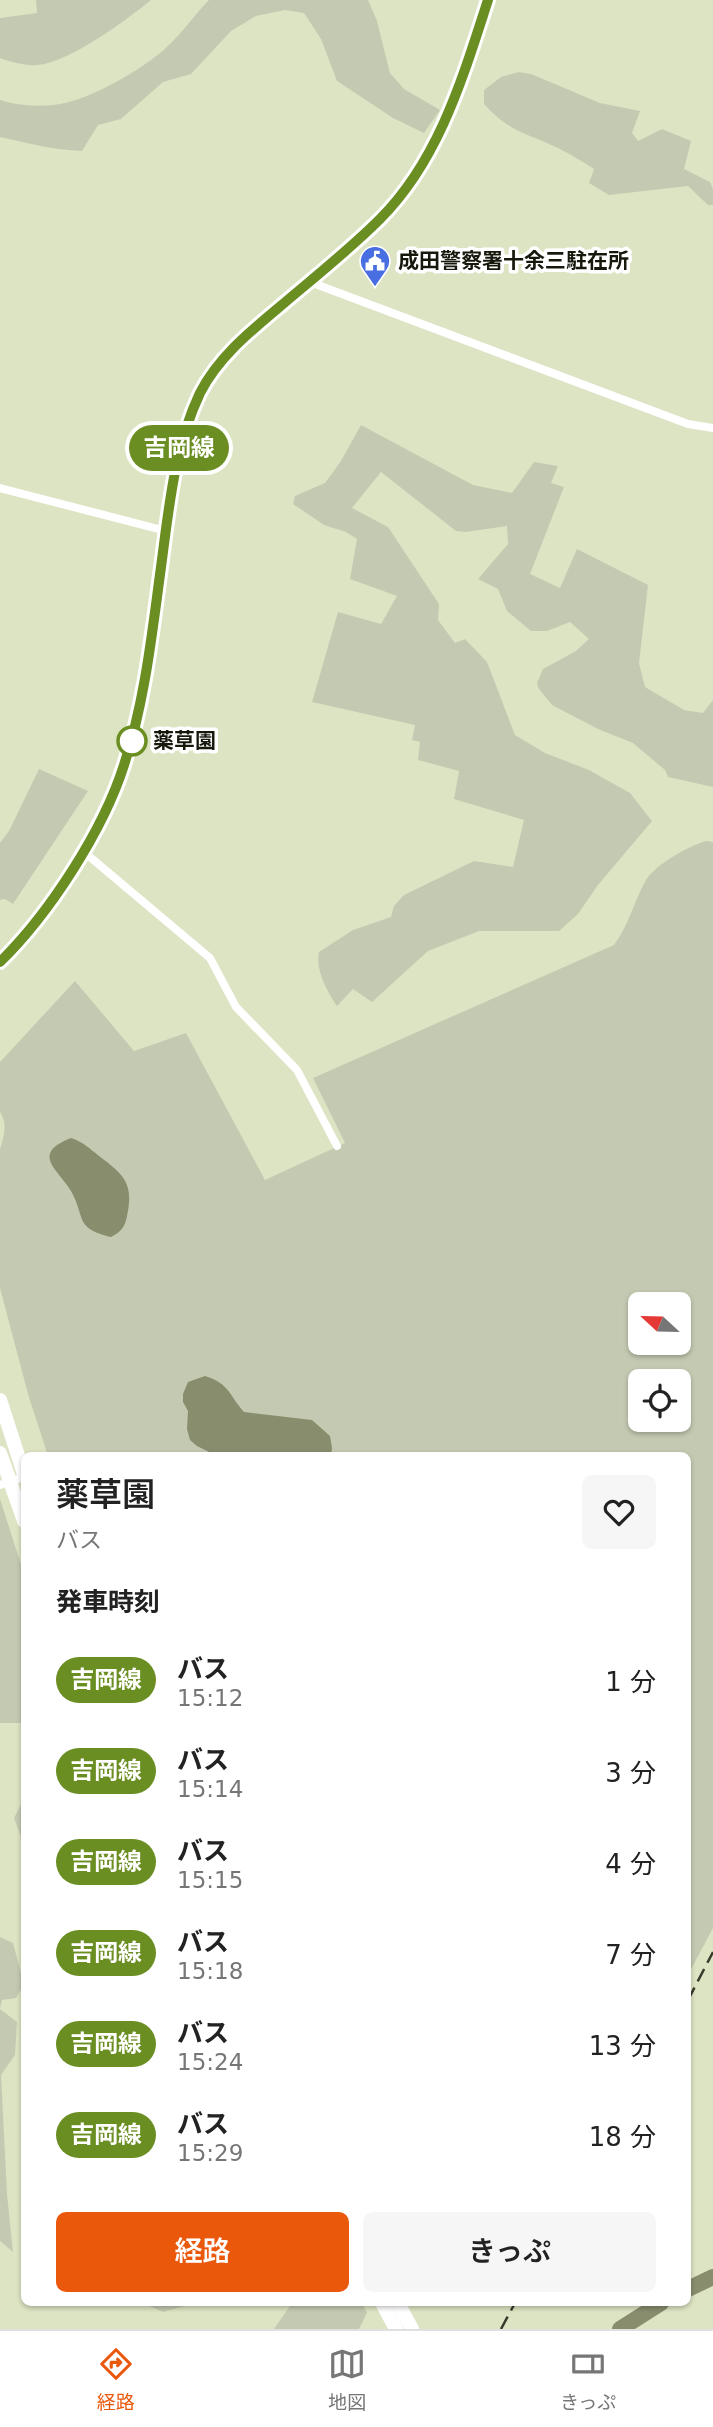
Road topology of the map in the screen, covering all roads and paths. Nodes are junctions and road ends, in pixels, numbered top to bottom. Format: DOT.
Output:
graph roads {
  1 [pos="488,0"];
  2 [pos="310,282"];
  3 [pos="713,428"];
  4 [pos="0,488"];
  5 [pos="166,531"];
  6 [pos="84,852"];
  7 [pos="0,962"];
  8 [pos="337,1146"];
  9 [pos="0,1400"];
  10 [pos="0,1453"];
  11 [pos="21,1466"];
  12 [pos="21,1476"];
  13 [pos="0,1485"];
  14 [pos="21,1512"];
  15 [pos="384,2306"];
  16 [pos="400,2306"];
  17 [pos="396,2329"];
  18 [pos="412,2329"];
  1 -- 2 [label="highway"];
  2 -- 3 [label="street"];
  2 -- 5 [label="highway"];
  4 -- 5 [label="street"];
  5 -- 6 [label="highway"];
  6 -- 7 [label="highway"];
  6 -- 8 [label="street"];
  9 -- 11 [label="highway"];
  10 -- 14 [label="highway"];
  12 -- 13 [label="street"];
  15 -- 17 [label="highway"];
  16 -- 18 [label="highway"];
}
